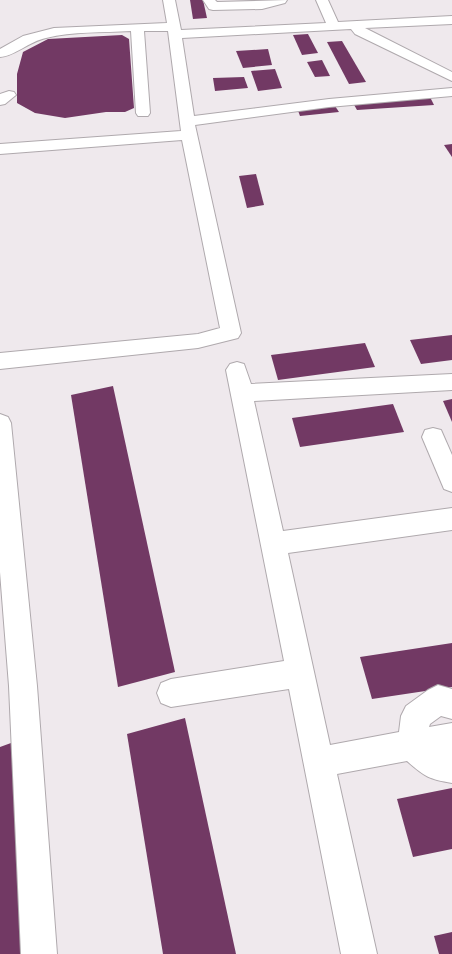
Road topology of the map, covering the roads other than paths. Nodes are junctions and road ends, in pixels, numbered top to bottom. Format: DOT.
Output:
graph roads {
  1 [pos="169,0"];
  2 [pos="208,0"];
  3 [pos="281,0"];
  4 [pos="322,0"];
  5 [pos="452,10"];
  6 [pos="452,20"];
  7 [pos="428,21"];
  8 [pos="353,24"];
  9 [pos="333,25"];
  10 [pos="137,27"];
  11 [pos="174,30"];
  12 [pos="6,56"];
  13 [pos="452,77"];
  14 [pos="452,92"];
  15 [pos="143,113"];
  16 [pos="188,128"];
  17 [pos="0,149"];
  18 [pos="0,362"];
  19 [pos="452,373"];
  20 [pos="452,377"];
  21 [pos="452,382"];
  22 [pos="0,424"];
  23 [pos="433,437"];
  24 [pos="452,482"];
  25 [pos="452,518"];
  26 [pos="274,544"];
  27 [pos="299,673"];
  28 [pos="170,693"];
  29 [pos="452,704"];
  30 [pos="452,738"];
  31 [pos="412,745"];
  32 [pos="319,762"];
  33 [pos="452,768"];
  34 [pos="39,954"];
  35 [pos="359,954"];
  1 -- 11 [label="street"];
  2 -- 3 [label="street"];
  4 -- 9 [label="street"];
  5 -- 7 [label="street"];
  6 -- 7 [label="street"];
  7 -- 8 [label="street"];
  8 -- 9 [label="street"];
  8 -- 13 [label="street"];
  9 -- 11 [label="street"];
  10 -- 11 [label="street"];
  10 -- 12 [label="street"];
  10 -- 15 [label="street"];
  11 -- 16 [label="street"];
  14 -- 16 [label="street"];
  16 -- 17 [label="street"];
  16 -- 18 [label="street"];
  19 -- 20 [label="street"];
  21 -- 26 [label="street"];
  22 -- 34 [label="street"];
  23 -- 24 [label="street"];
  25 -- 26 [label="street"];
  26 -- 27 [label="street"];
  27 -- 28 [label="street"];
  27 -- 32 [label="street"];
  29 -- 31 [label="street"];
  30 -- 31 [label="street"];
  31 -- 32 [label="street"];
  31 -- 33 [label="street"];
  32 -- 35 [label="street"];
}
